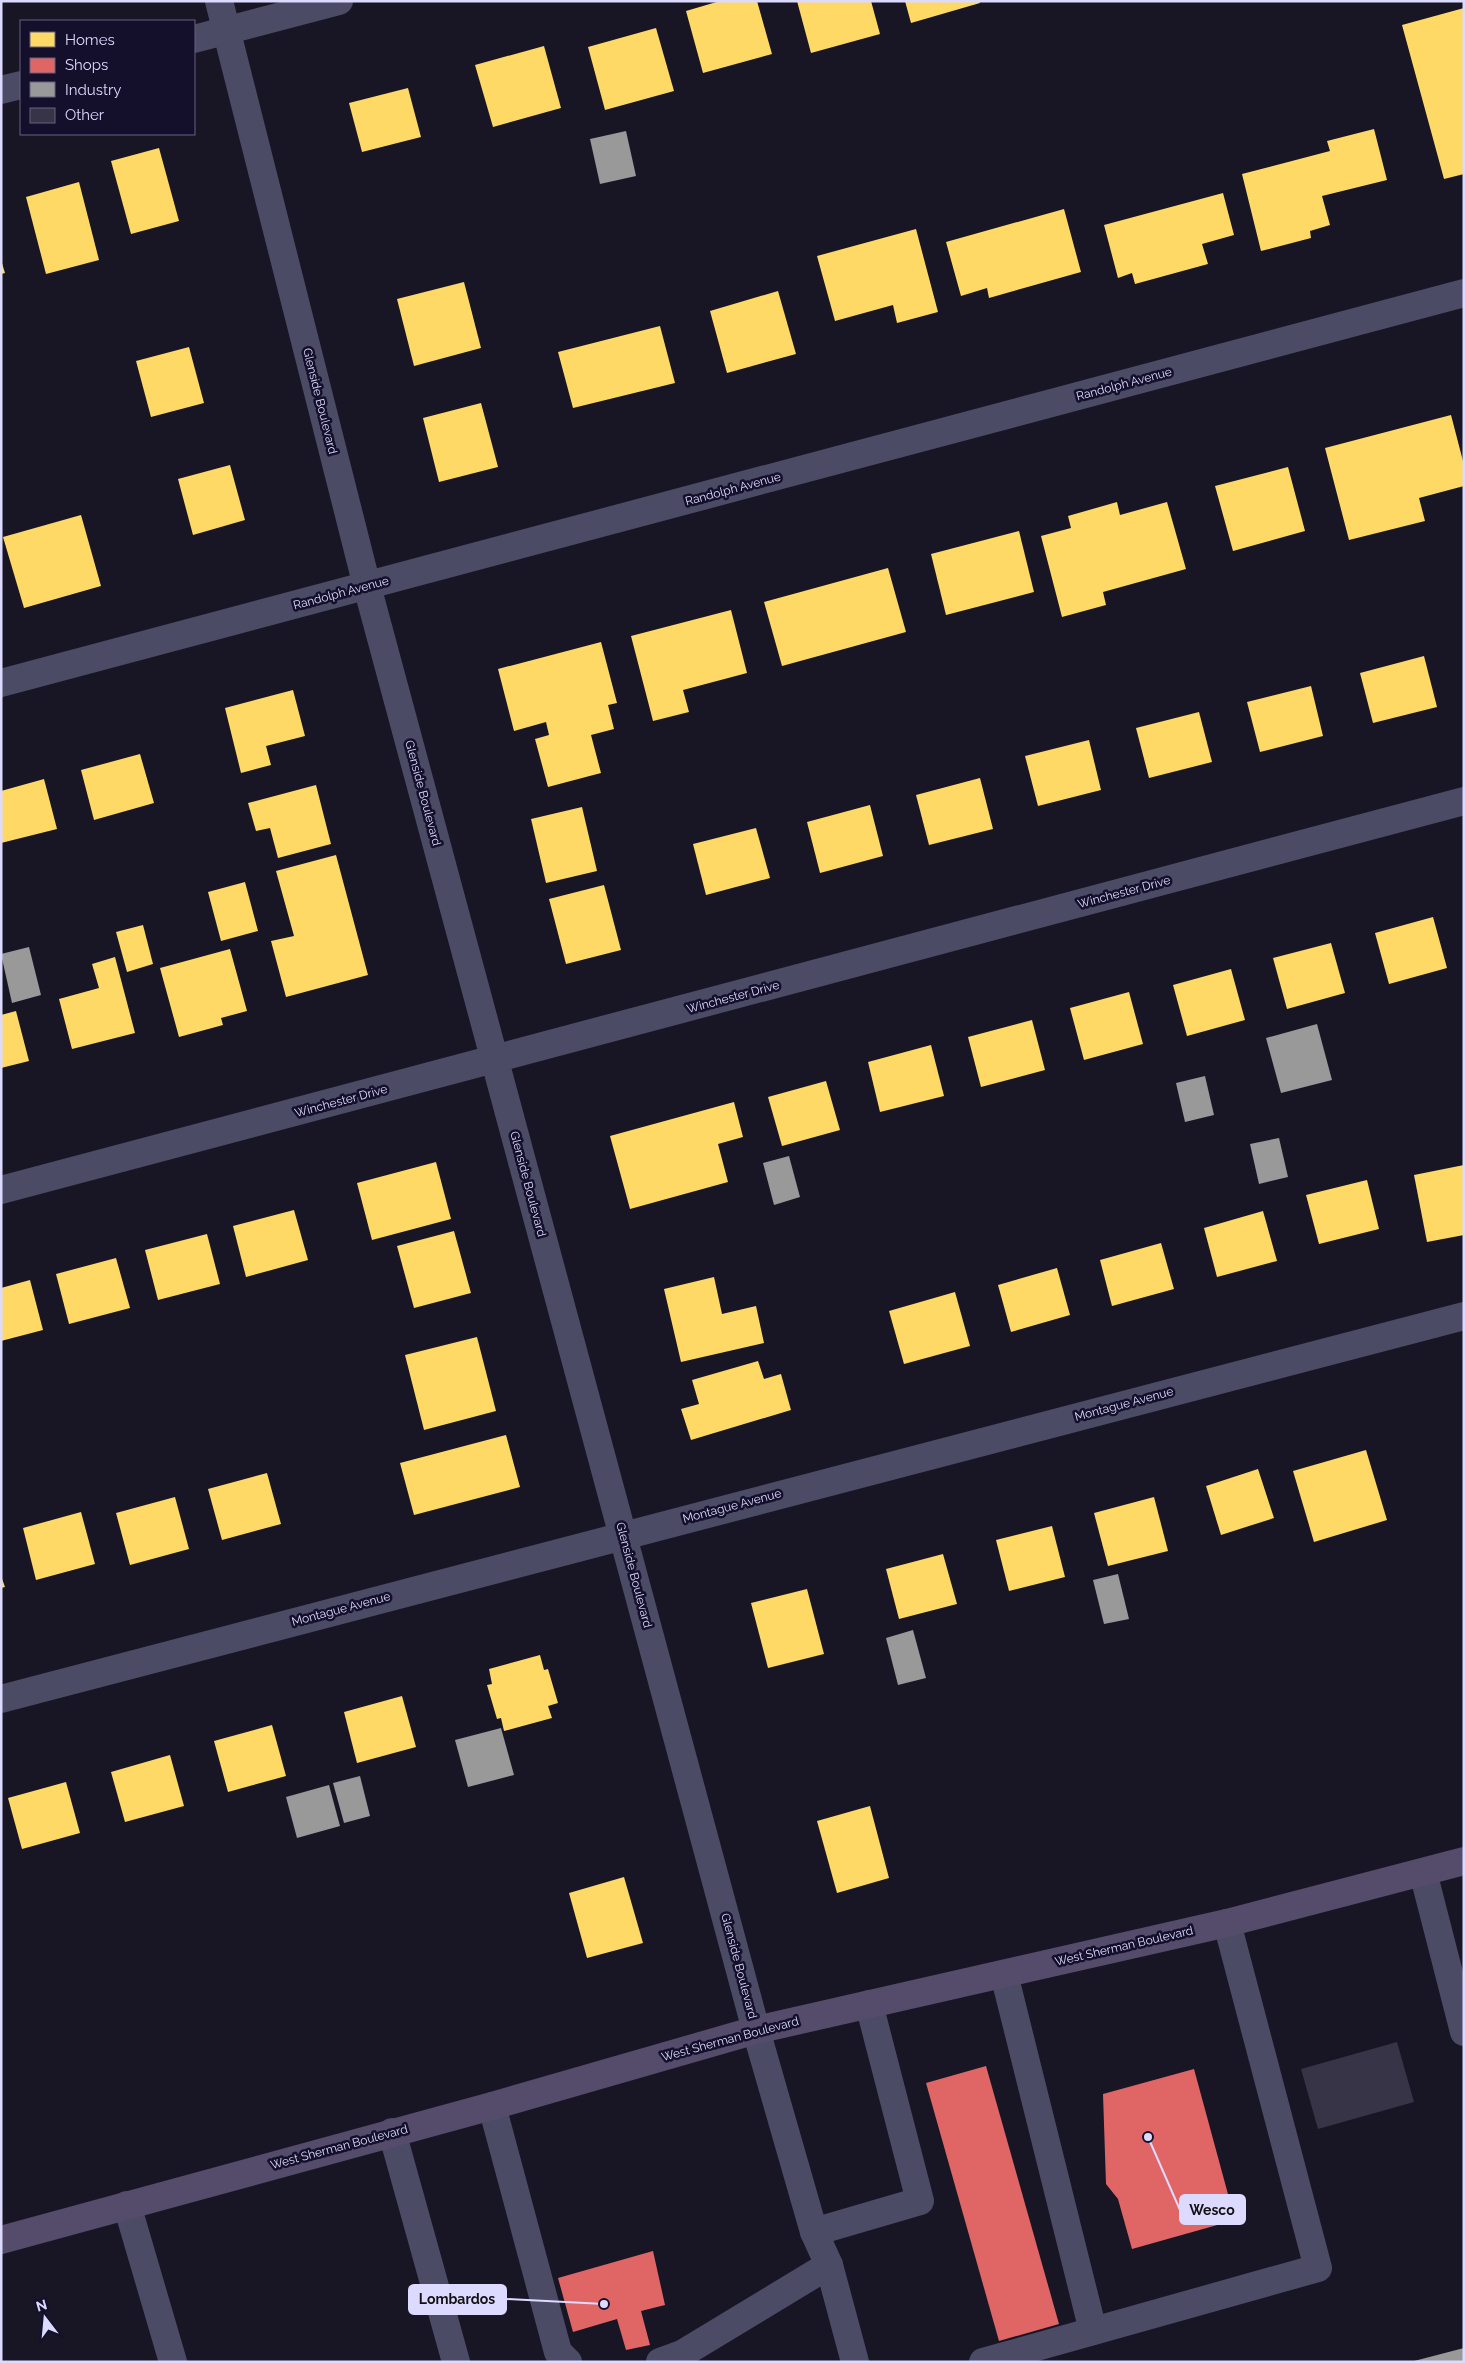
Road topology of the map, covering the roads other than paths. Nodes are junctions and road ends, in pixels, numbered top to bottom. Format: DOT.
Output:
graph roads {
  1 [pos="220,1"];
  2 [pos="339,1"];
  3 [pos="228,30"];
  4 [pos="195,39"];
  5 [pos="20,85"];
  6 [pos="1,90"];
  7 [pos="1464,293"];
  8 [pos="367,586"];
  9 [pos="1,683"];
  10 [pos="1464,801"];
  11 [pos="495,1060"];
  12 [pos="1,1190"];
  13 [pos="1464,1316"];
  14 [pos="623,1535"];
  15 [pos="1,1699"];
  16 [pos="1464,1861"];
  17 [pos="1423,1872"];
  18 [pos="1227,1923"];
  19 [pos="1004,1974"];
  20 [pos="869,2004"];
  21 [pos="756,2030"];
  22 [pos="1464,2032"];
  23 [pos="492,2106"];
  24 [pos="392,2132"];
  25 [pos="126,2205"];
  26 [pos="814,2232"];
  27 [pos="1,2240"];
  28 [pos="829,2265"];
  29 [pos="1093,2331"];
  30 [pos="172,2362"];
  31 [pos="456,2362"];
  32 [pos="568,2362"];
  33 [pos="660,2362"];
  34 [pos="855,2362"];
  35 [pos="983,2362"];
  1 -- 3 [label="street, Glenside Boulevard"];
  2 -- 3 [label="street"];
  3 -- 4 [label="street"];
  3 -- 8 [label="street, Glenside Boulevard"];
  5 -- 6 [label="street"];
  7 -- 8 [label="street, Randolph Avenue"];
  8 -- 9 [label="street, Randolph Avenue"];
  8 -- 11 [label="street, Glenside Boulevard"];
  10 -- 11 [label="street, Winchester Drive"];
  11 -- 12 [label="street, Winchester Drive"];
  11 -- 14 [label="street, Glenside Boulevard"];
  13 -- 14 [label="street, Montague Avenue"];
  14 -- 15 [label="street, Montague Avenue"];
  14 -- 21 [label="street, Glenside Boulevard"];
  16 -- 17 [label="main road, West Sherman Boulevard"];
  17 -- 18 [label="main road, West Sherman Boulevard"];
  17 -- 22 [label="street"];
  18 -- 19 [label="main road, West Sherman Boulevard"];
  18 -- 29 [label="street"];
  19 -- 20 [label="main road, West Sherman Boulevard"];
  19 -- 29 [label="street"];
  20 -- 21 [label="main road, West Sherman Boulevard"];
  20 -- 26 [label="street"];
  21 -- 23 [label="main road, West Sherman Boulevard"];
  21 -- 26 [label="street, Glenside Boulevard"];
  23 -- 24 [label="main road, West Sherman Boulevard"];
  23 -- 32 [label="street"];
  24 -- 25 [label="main road, West Sherman Boulevard"];
  24 -- 31 [label="street"];
  25 -- 27 [label="main road, West Sherman Boulevard"];
  25 -- 30 [label="street"];
  26 -- 28 [label="street, Glenside Boulevard"];
  28 -- 33 [label="street"];
  28 -- 34 [label="street, Glenside Boulevard"];
  29 -- 35 [label="street"];
}
